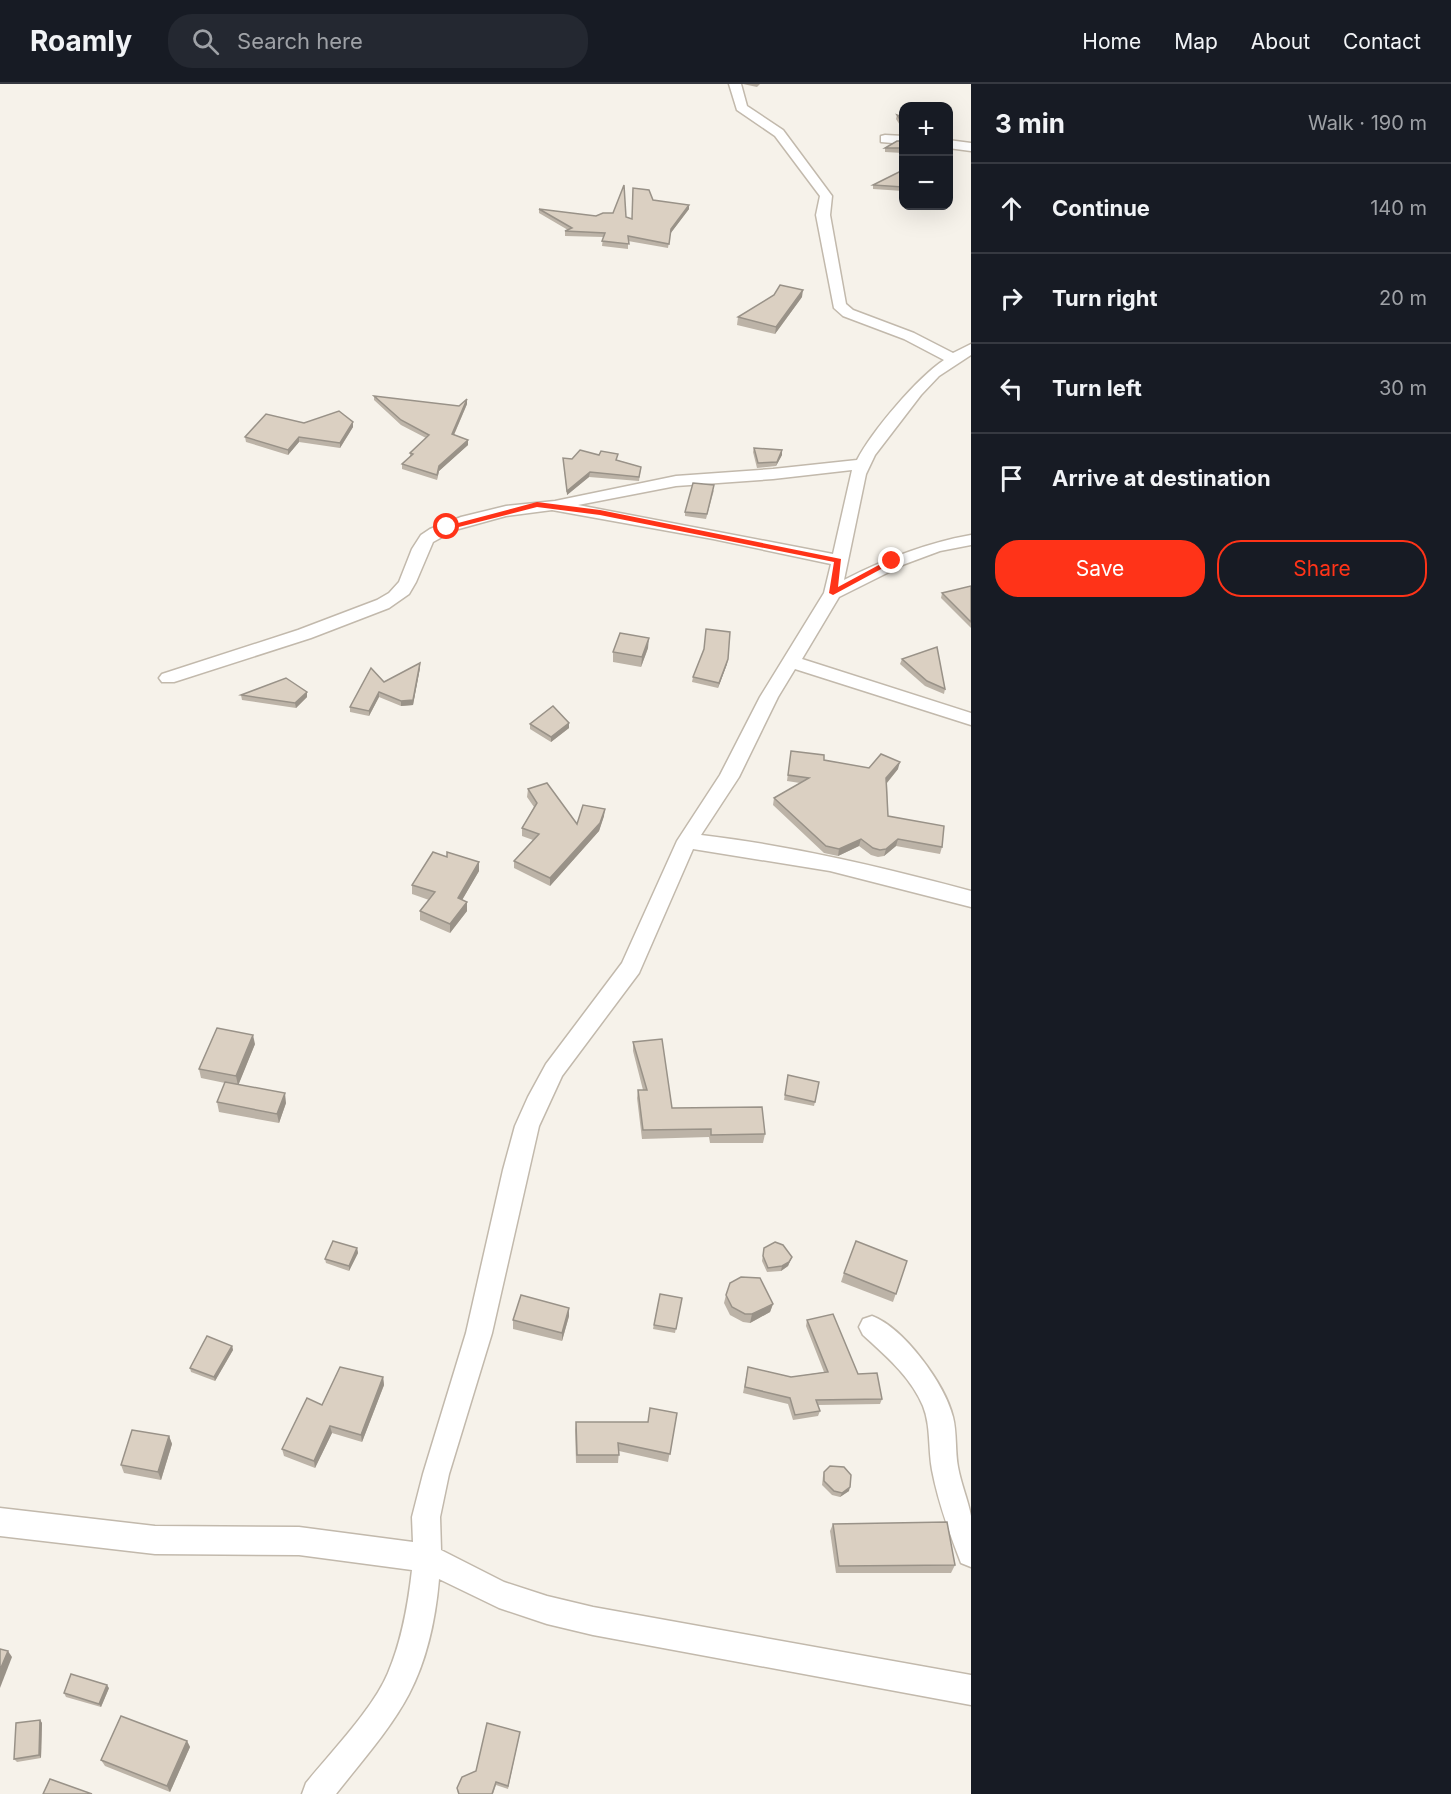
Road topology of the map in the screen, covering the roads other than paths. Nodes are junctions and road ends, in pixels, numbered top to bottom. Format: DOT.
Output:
graph roads {
  1 [pos="735,84"];
  2 [pos="885,139"];
  3 [pos="899,140"];
  4 [pos="953,145"];
  5 [pos="971,147"];
  6 [pos="971,348"];
  7 [pos="953,359"];
  8 [pos="863,464"];
  9 [pos="552,505"];
  10 [pos="971,540"];
  11 [pos="838,560"];
  12 [pos="833,593"];
  13 [pos="790,661"];
  14 [pos="168,678"];
  15 [pos="971,719"];
  16 [pos="687,841"];
  17 [pos="971,899"];
  18 [pos="872,1327"];
  19 [pos="0,1522"];
  20 [pos="971,1553"];
  21 [pos="428,1558"];
  22 [pos="971,1690"];
  23 [pos="317,1794"];
  1 -- 7 [label="street"];
  2 -- 3 [label="street"];
  4 -- 5 [label="street"];
  6 -- 7 [label="street"];
  7 -- 8 [label="street"];
  8 -- 9 [label="street"];
  8 -- 11 [label="street"];
  9 -- 11 [label="street"];
  9 -- 14 [label="street"];
  10 -- 12 [label="street"];
  11 -- 12 [label="street"];
  12 -- 13 [label="street"];
  13 -- 15 [label="street"];
  13 -- 16 [label="street"];
  16 -- 17 [label="street"];
  16 -- 21 [label="street"];
  18 -- 20 [label="street"];
  19 -- 21 [label="street"];
  21 -- 22 [label="street"];
  21 -- 23 [label="street"];
}
